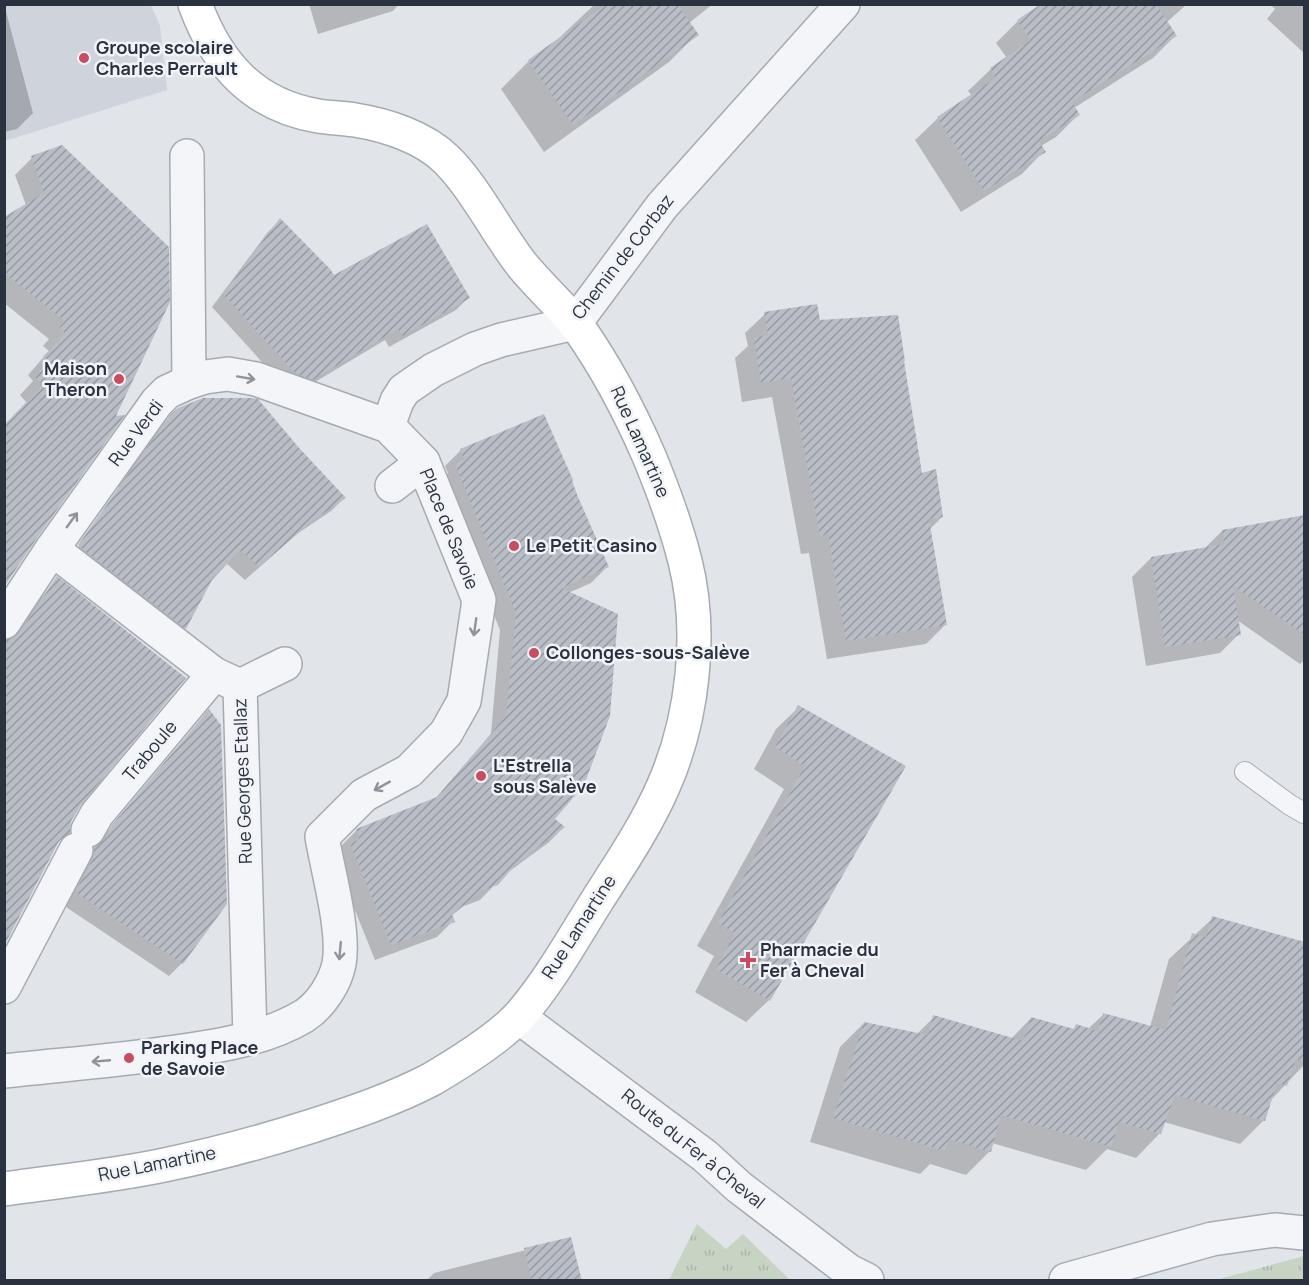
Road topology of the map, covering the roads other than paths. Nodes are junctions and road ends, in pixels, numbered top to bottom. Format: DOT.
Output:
graph roads {
  1 [pos="195,4"];
  2 [pos="843,4"];
  3 [pos="187,156"];
  4 [pos="575,323"];
  5 [pos="189,382"];
  6 [pos="388,426"];
  7 [pos="423,462"];
  8 [pos="392,486"];
  9 [pos="52,549"];
  10 [pos="4,621"];
  11 [pos="285,664"];
  12 [pos="227,680"];
  13 [pos="1245,772"];
  14 [pos="1305,813"];
  15 [pos="8,973"];
  16 [pos="519,1017"];
  17 [pos="250,1037"];
  18 [pos="4,1071"];
  19 [pos="4,1189"];
  20 [pos="1305,1233"];
  21 [pos="867,1281"];
  22 [pos="1066,1281"];
  1 -- 4 [label="street, Rue Lamartine"];
  2 -- 4 [label="street, Chemin de Corbaz"];
  3 -- 5 [label="street"];
  4 -- 6 [label="street, Chemin de Corbaz"];
  4 -- 16 [label="street, Rue Lamartine"];
  5 -- 6 [label="street, one-way"];
  9 -- 5 [label="street, Rue Verdi, one-way"];
  6 -- 7 [label="street, Place de Savoie"];
  7 -- 8 [label="street"];
  7 -- 17 [label="street, Place de Savoie, one-way"];
  9 -- 10 [label="street, Rue Verdi"];
  9 -- 12 [label="street"];
  11 -- 12 [label="street"];
  12 -- 15 [label="street, Traboule"];
  12 -- 17 [label="street, Rue Georges Etallaz"];
  13 -- 14 [label="lane"];
  16 -- 19 [label="street, Rue Lamartine"];
  16 -- 21 [label="street, Route du Fer à Cheval"];
  17 -- 18 [label="street, one-way"];
  20 -- 22 [label="street"];
}
